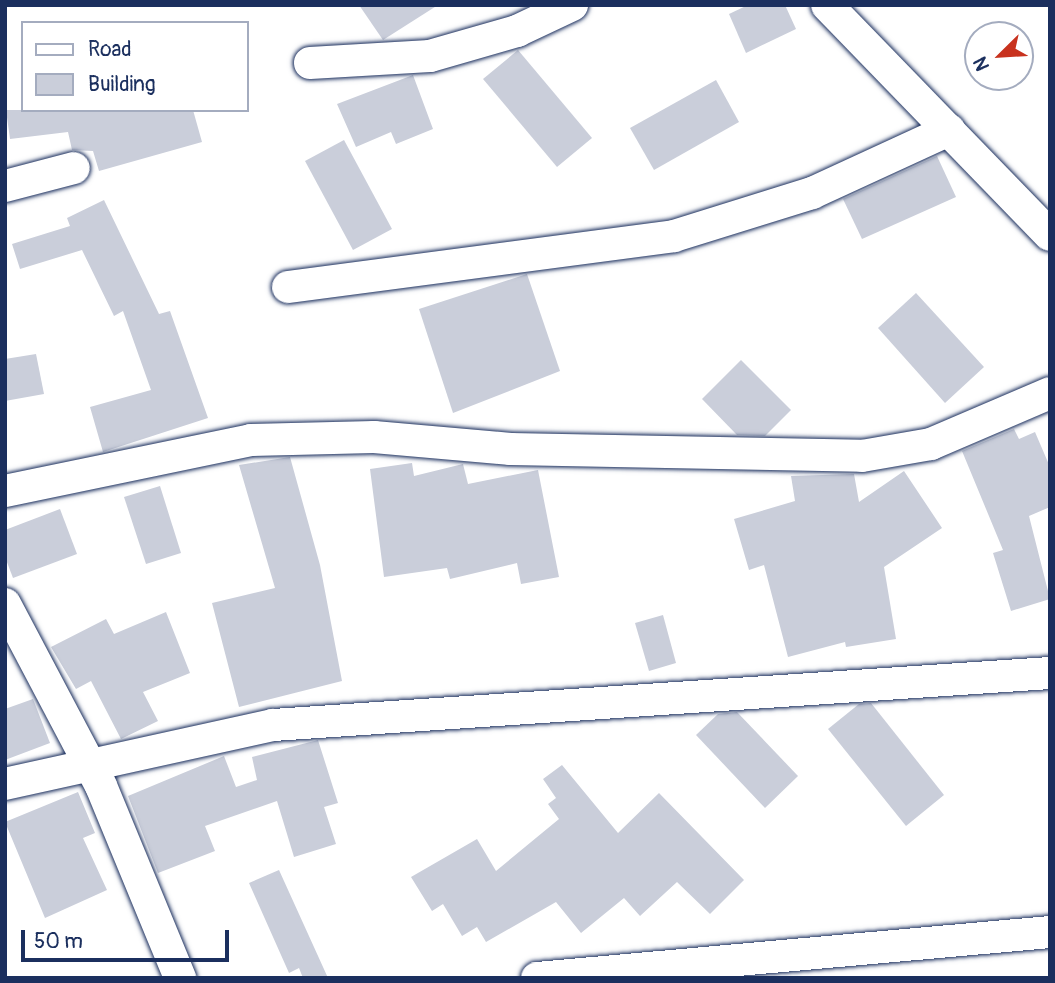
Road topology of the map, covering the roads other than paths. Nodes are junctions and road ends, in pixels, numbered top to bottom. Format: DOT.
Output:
graph roads {
  1 [pos="572,5"];
  2 [pos="827,5"];
  3 [pos="310,63"];
  4 [pos="949,130"];
  5 [pos="75,168"];
  6 [pos="5,186"];
  7 [pos="1050,235"];
  8 [pos="288,287"];
  9 [pos="1050,393"];
  10 [pos="5,491"];
  11 [pos="5,604"];
  12 [pos="1050,673"];
  13 [pos="89,764"];
  14 [pos="5,784"];
  15 [pos="1050,932"];
  16 [pos="650,971"];
  17 [pos="180,978"];
  18 [pos="537,978"];
  1 -- 3 [label="street"];
  2 -- 4 [label="street"];
  4 -- 7 [label="street"];
  4 -- 8 [label="street"];
  5 -- 6 [label="street"];
  9 -- 10 [label="street"];
  11 -- 13 [label="street"];
  12 -- 13 [label="street"];
  13 -- 14 [label="street"];
  13 -- 17 [label="street"];
  15 -- 16 [label="street"];
  16 -- 18 [label="street"];
}
